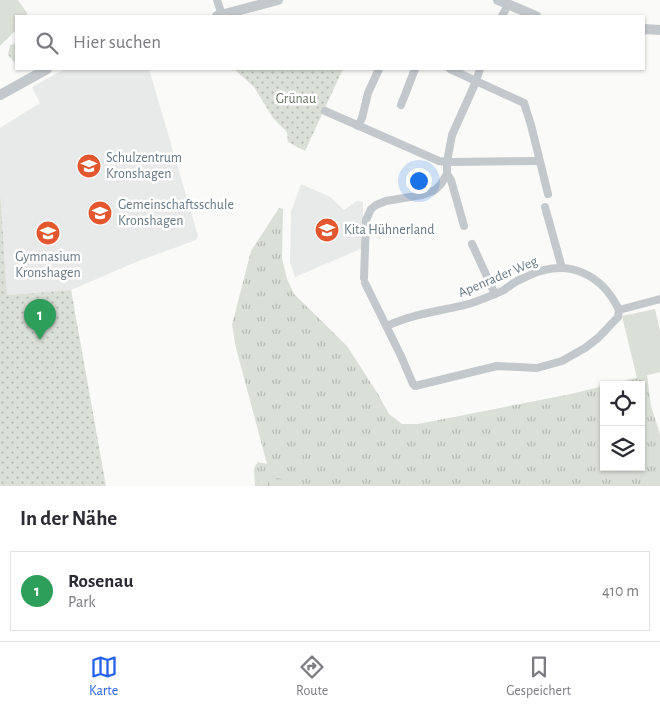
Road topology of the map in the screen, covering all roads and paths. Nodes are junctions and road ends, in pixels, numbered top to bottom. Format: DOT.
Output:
graph roads {
  1 [pos="217,0"];
  2 [pos="278,0"];
  3 [pos="503,2"];
  4 [pos="219,15"];
  5 [pos="223,15"];
  6 [pos="502,15"];
  7 [pos="534,15"];
  8 [pos="645,29"];
  9 [pos="660,30"];
  10 [pos="45,70"];
  11 [pos="379,70"];
  12 [pos="416,70"];
  13 [pos="452,70"];
  14 [pos="480,70"];
  15 [pos="476,80"];
  16 [pos="0,95"];
  17 [pos="400,105"];
  18 [pos="324,111"];
  19 [pos="358,126"];
  20 [pos="539,161"];
  21 [pos="447,162"];
  22 [pos="447,174"];
  23 [pos="548,194"];
  24 [pos="546,207"];
  25 [pos="464,226"];
  26 [pos="472,244"];
  27 [pos="562,268"];
  28 [pos="495,294"];
  29 [pos="660,300"];
  30 [pos="619,310"];
  31 [pos="387,326"];
  1 -- 4 [label="street"];
  2 -- 5 [label="street"];
  3 -- 6 [label="street"];
  3 -- 7 [label="street"];
  8 -- 9 [label="street"];
  10 -- 16 [label="street"];
  11 -- 19 [label="street"];
  12 -- 17 [label="street"];
  13 -- 15 [label="street"];
  14 -- 15 [label="street"];
  15 -- 20 [label="street"];
  15 -- 21 [label="street"];
  18 -- 19 [label="street"];
  19 -- 21 [label="street"];
  20 -- 21 [label="street"];
  20 -- 23 [label="street"];
  21 -- 22 [label="street"];
  22 -- 25 [label="street"];
  22 -- 31 [label="street"];
  24 -- 27 [label="street"];
  26 -- 28 [label="street"];
  27 -- 28 [label="street, Apenrader Weg"];
  27 -- 30 [label="street, Apenrader Weg"];
  28 -- 31 [label="street, Apenrader Weg"];
  29 -- 30 [label="street"];
  30 -- 31 [label="street"];
}
